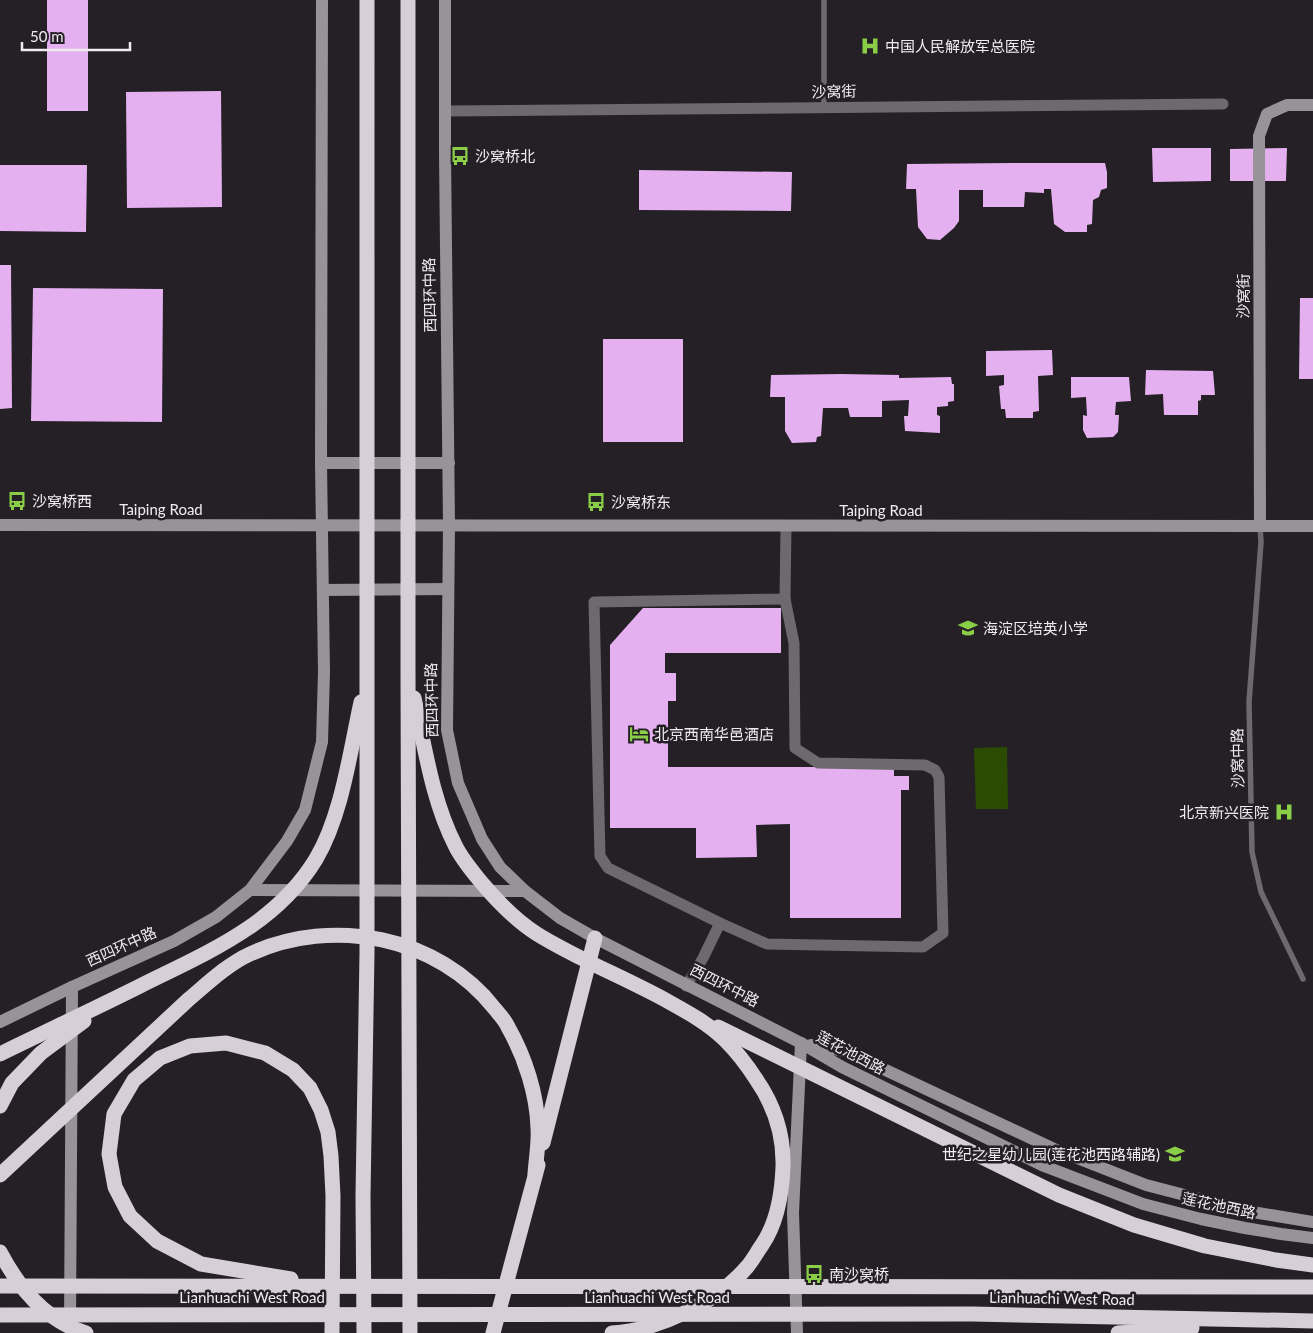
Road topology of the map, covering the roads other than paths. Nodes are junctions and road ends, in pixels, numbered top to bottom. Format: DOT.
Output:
graph roads {
  1 [pos="322,0"];
  2 [pos="367,0"];
  3 [pos="408,0"];
  4 [pos="445,0"];
  5 [pos="824,0"];
  6 [pos="1223,104"];
  7 [pos="1313,105"];
  8 [pos="824,108"];
  9 [pos="446,112"];
  10 [pos="321,463"];
  11 [pos="449,463"];
  12 [pos="0,525"];
  13 [pos="322,526"];
  14 [pos="449,526"];
  15 [pos="786,526"];
  16 [pos="1260,526"];
  17 [pos="1313,526"];
  18 [pos="448,589"];
  19 [pos="323,590"];
  20 [pos="785,599"];
  21 [pos="408,672"];
  22 [pos="367,674"];
  23 [pos="250,890"];
  24 [pos="525,891"];
  25 [pos="720,923"];
  26 [pos="595,938"];
  27 [pos="1302,979"];
  28 [pos="686,986"];
  29 [pos="72,987"];
  30 [pos="115,998"];
  31 [pos="694,1016"];
  32 [pos="0,1022"];
  33 [pos="801,1043"];
  34 [pos="0,1054"];
  35 [pos="0,1106"];
  36 [pos="536,1174"];
  37 [pos="0,1175"];
  38 [pos="1313,1222"];
  39 [pos="1313,1238"];
  40 [pos="0,1252"];
  41 [pos="1313,1265"];
  42 [pos="0,1286"];
  43 [pos="332,1286"];
  44 [pos="1313,1287"];
  45 [pos="0,1315"];
  46 [pos="1278,1321"];
  47 [pos="1313,1321"];
  48 [pos="70,1333"];
  49 [pos="86,1333"];
  50 [pos="332,1333"];
  51 [pos="364,1333"];
  52 [pos="410,1333"];
  53 [pos="493,1333"];
  54 [pos="612,1333"];
  55 [pos="797,1333"];
  56 [pos="1118,1333"];
  1 -- 10 [label="street, 西四环中路"];
  2 -- 22 [label="highway"];
  3 -- 21 [label="highway, 西四环中路"];
  4 -- 9 [label="street, 西四环中路"];
  5 -- 8 [label="lane"];
  6 -- 8 [label="street, 沙窝街"];
  7 -- 16 [label="street, 沙窝街"];
  8 -- 9 [label="street, 沙窝街"];
  9 -- 11 [label="street, 西四环中路"];
  10 -- 11 [label="street"];
  10 -- 13 [label="street, 西四环中路"];
  11 -- 14 [label="street, 西四环中路"];
  12 -- 13 [label="street, Taiping Road"];
  13 -- 14 [label="street, Taiping Road"];
  13 -- 19 [label="street, 西四环中路"];
  14 -- 15 [label="street, Taiping Road"];
  14 -- 18 [label="street, 西四环中路"];
  15 -- 16 [label="street, Taiping Road"];
  15 -- 20 [label="street"];
  16 -- 17 [label="street, Taiping Road"];
  16 -- 27 [label="lane, 沙窝中路"];
  18 -- 19 [label="street"];
  18 -- 24 [label="street, 西四环中路"];
  19 -- 23 [label="street, 西四环中路"];
  20 -- 25 [label="street"];
  20 -- 25 [label="street"];
  21 -- 31 [label="highway"];
  21 -- 52 [label="highway, 西四环中路"];
  22 -- 30 [label="highway"];
  22 -- 51 [label="highway"];
  23 -- 24 [label="street"];
  23 -- 29 [label="street, 西四环中路"];
  24 -- 26 [label="street, 西四环中路"];
  25 -- 28 [label="street"];
  26 -- 28 [label="street, 西四环中路"];
  26 -- 36 [label="highway"];
  28 -- 33 [label="street, 西四环中路"];
  29 -- 32 [label="street, 西四环中路"];
  29 -- 48 [label="street"];
  30 -- 34 [label="highway"];
  30 -- 35 [label="highway"];
  31 -- 41 [label="highway"];
  31 -- 54 [label="highway"];
  33 -- 38 [label="street, 莲花池西路"];
  33 -- 39 [label="street, 莲花池西路"];
  33 -- 55 [label="street"];
  36 -- 37 [label="highway"];
  36 -- 53 [label="highway"];
  40 -- 49 [label="highway"];
  42 -- 43 [label="highway, Lianhuachi West Road"];
  43 -- 44 [label="highway, Lianhuachi West Road"];
  43 -- 50 [label="highway"];
  45 -- 46 [label="highway, Lianhuachi West Road"];
  46 -- 47 [label="highway, Lianhuachi West Road"];
  46 -- 56 [label="highway"];
}
